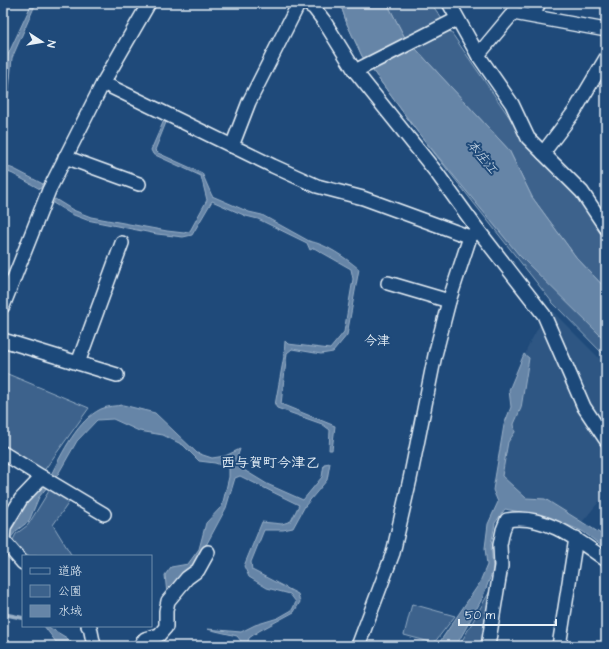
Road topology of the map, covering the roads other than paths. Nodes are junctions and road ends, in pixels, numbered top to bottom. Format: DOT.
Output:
graph roads {
  1 [pos="149,3"];
  2 [pos="299,3"];
  3 [pos="306,3"];
  4 [pos="449,3"];
  5 [pos="539,3"];
  6 [pos="533,15"];
  7 [pos="456,20"];
  8 [pos="606,30"];
  9 [pos="478,55"];
  10 [pos="606,58"];
  11 [pos="356,71"];
  12 [pos="103,82"];
  13 [pos="232,146"];
  14 [pos="543,153"];
  15 [pos="65,158"];
  16 [pos="139,184"];
  17 [pos="606,228"];
  18 [pos="474,233"];
  19 [pos="122,243"];
  20 [pos="8,276"];
  21 [pos="388,282"];
  22 [pos="449,301"];
  23 [pos="3,306"];
  24 [pos="3,340"];
  25 [pos="78,363"];
  26 [pos="117,375"];
  27 [pos="606,440"];
  28 [pos="3,453"];
  29 [pos="42,477"];
  30 [pos="104,514"];
  31 [pos="576,538"];
  32 [pos="208,552"];
  33 [pos="606,560"];
  34 [pos="22,562"];
  35 [pos="89,627"];
  36 [pos="94,646"];
  37 [pos="140,646"];
  38 [pos="358,646"];
  39 [pos="488,646"];
  40 [pos="560,646"];
  1 -- 12 [label="street"];
  2 -- 13 [label="street"];
  3 -- 11 [label="street"];
  4 -- 7 [label="street"];
  5 -- 6 [label="street"];
  6 -- 8 [label="street"];
  6 -- 9 [label="street"];
  7 -- 9 [label="street"];
  7 -- 11 [label="street"];
  9 -- 14 [label="street"];
  10 -- 14 [label="street"];
  11 -- 18 [label="street"];
  12 -- 13 [label="street"];
  12 -- 15 [label="street"];
  13 -- 18 [label="street"];
  14 -- 17 [label="street"];
  15 -- 16 [label="street"];
  15 -- 20 [label="street"];
  18 -- 22 [label="street"];
  18 -- 27 [label="street"];
  19 -- 25 [label="street"];
  20 -- 23 [label="street"];
  21 -- 22 [label="street"];
  22 -- 38 [label="street"];
  24 -- 25 [label="street"];
  25 -- 26 [label="street"];
  28 -- 29 [label="street"];
  29 -- 30 [label="street"];
  29 -- 34 [label="street"];
  31 -- 33 [label="street"];
  31 -- 39 [label="street"];
  31 -- 40 [label="street"];
  32 -- 37 [label="street"];
  35 -- 36 [label="street"];
}
